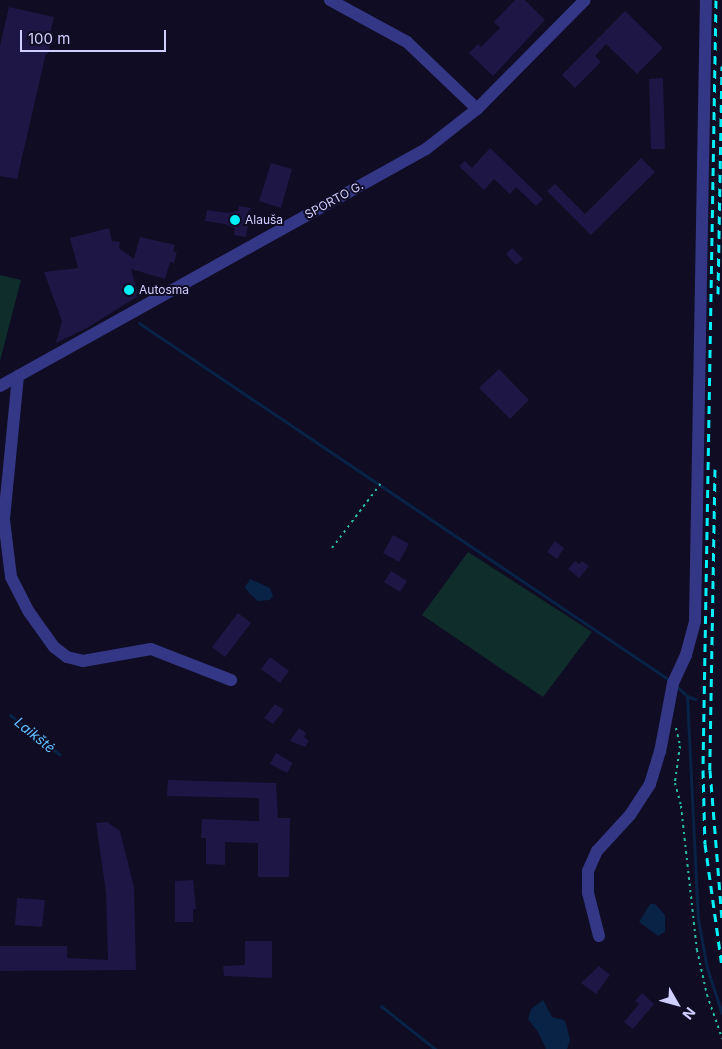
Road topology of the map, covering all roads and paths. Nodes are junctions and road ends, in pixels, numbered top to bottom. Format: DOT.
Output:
graph roads {
  1 [pos="330,0"];
  2 [pos="585,0"];
  3 [pos="706,0"];
  4 [pos="477,108"];
  5 [pos="18,376"];
  6 [pos="0,386"];
  7 [pos="382,482"];
  8 [pos="332,548"];
  9 [pos="231,680"];
  10 [pos="666,715"];
  11 [pos="599,936"];
  12 [pos="722,1038"];
  1 -- 4 [label="street"];
  2 -- 4 [label="street, SPORTO G."];
  3 -- 10 [label="street"];
  4 -- 5 [label="street, SPORTO G."];
  5 -- 6 [label="street, SPORTO G."];
  5 -- 9 [label="street"];
  7 -- 8 [label="path"];
  10 -- 11 [label="street"];
  10 -- 12 [label="path"];
}
